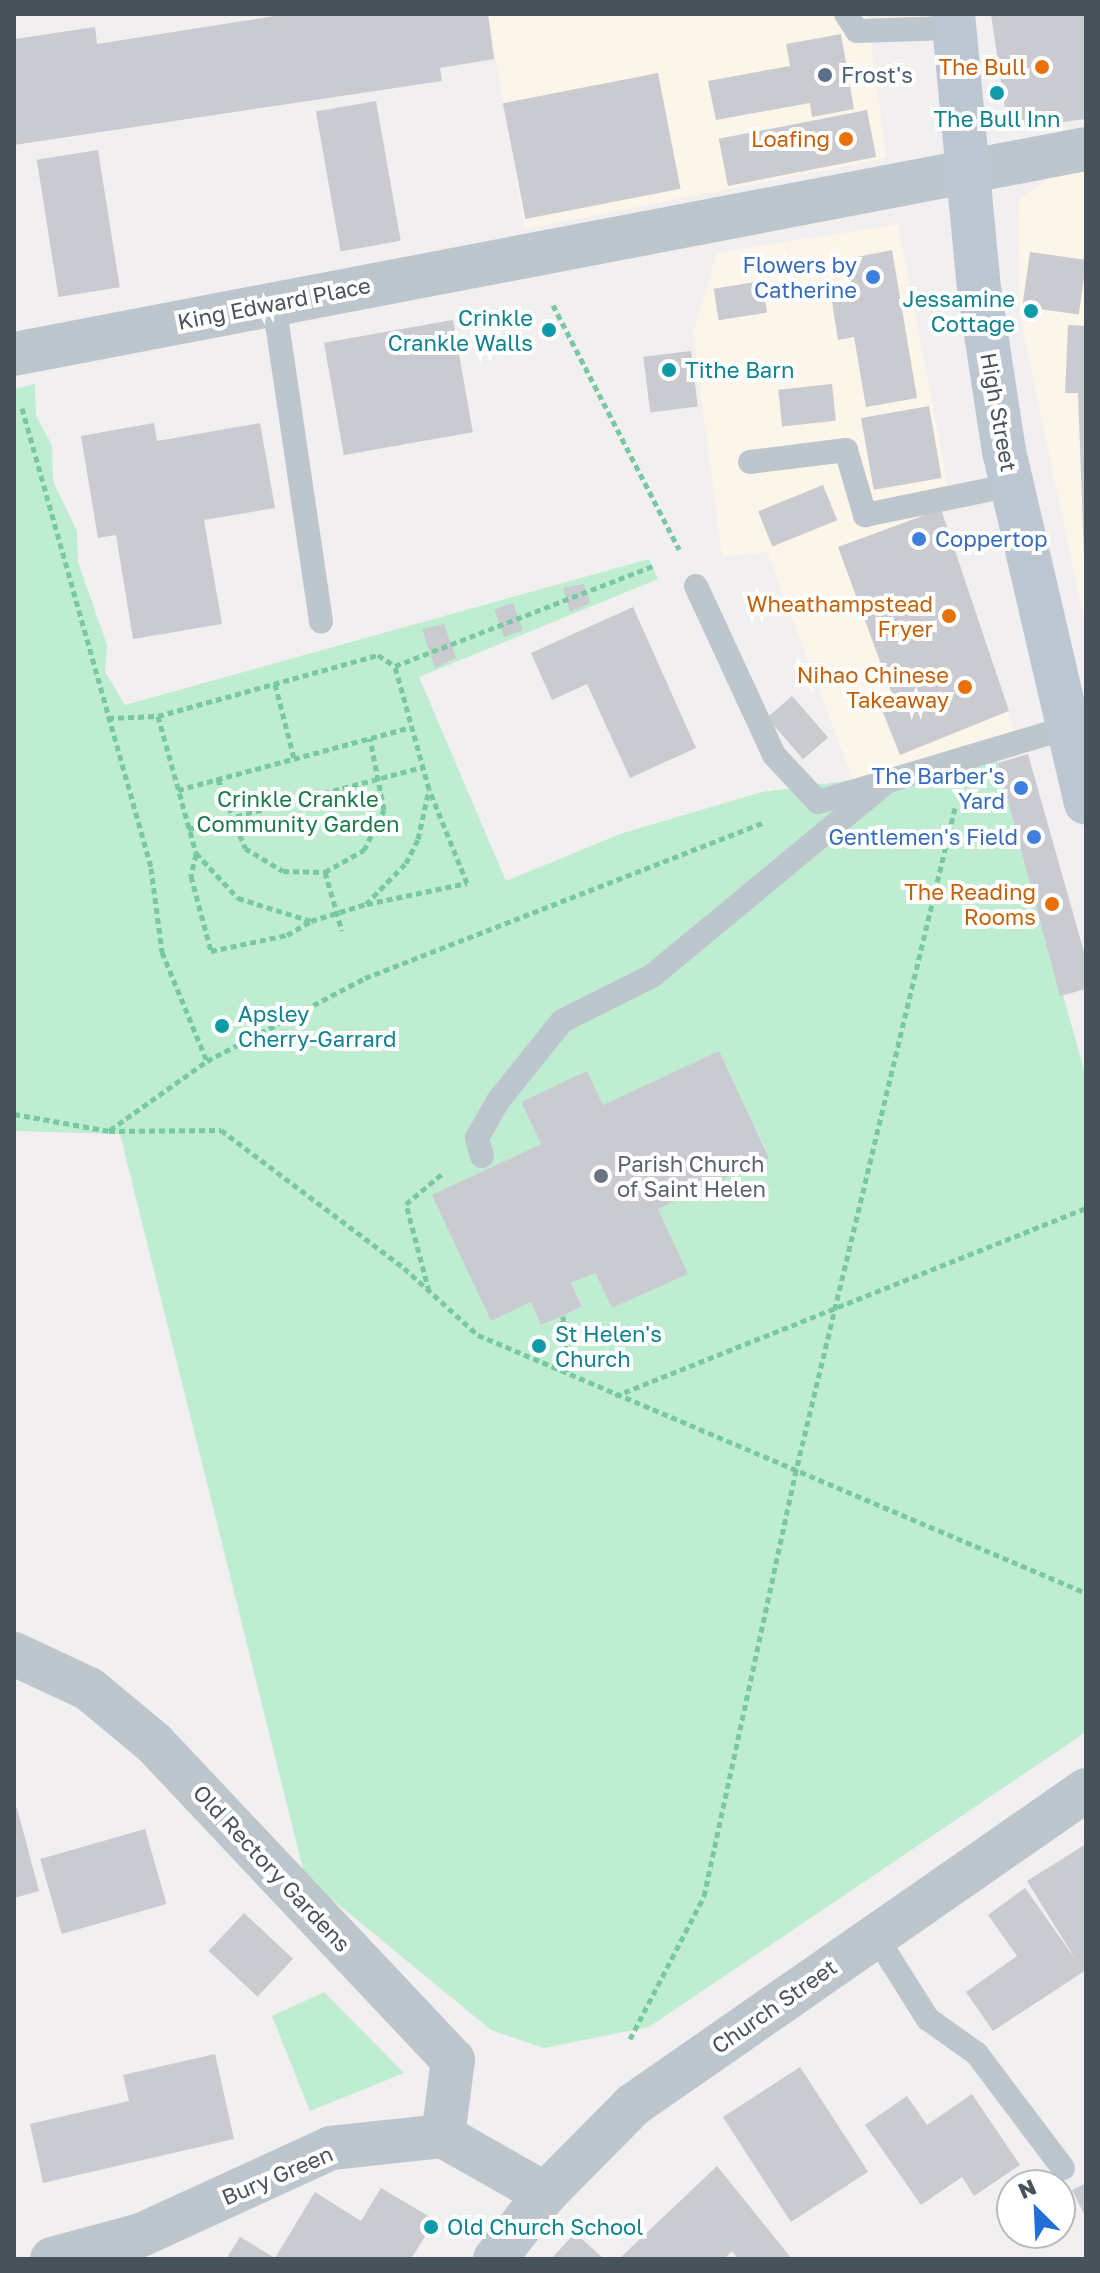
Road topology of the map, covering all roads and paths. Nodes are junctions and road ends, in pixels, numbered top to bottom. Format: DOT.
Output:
graph roads {
  1 [pos="846,14"];
  2 [pos="953,21"];
  3 [pos="1086,149"];
  4 [pos="965,173"];
  5 [pos="534,252"];
  6 [pos="274,303"];
  7 [pos="16,375"];
  8 [pos="750,462"];
  9 [pos="1012,485"];
  10 [pos="696,586"];
  11 [pos="321,622"];
  12 [pos="395,666"];
  13 [pos="275,684"];
  14 [pos="158,716"];
  15 [pos="108,718"];
  16 [pos="411,727"];
  17 [pos="1066,728"];
  18 [pos="370,738"];
  19 [pos="294,758"];
  20 [pos="966,760"];
  21 [pos="423,767"];
  22 [pos="381,778"];
  23 [pos="218,779"];
  24 [pos="883,785"];
  25 [pos="429,789"];
  26 [pos="178,790"];
  27 [pos="818,802"];
  28 [pos="1086,803"];
  29 [pos="228,818"];
  30 [pos="188,829"];
  31 [pos="196,853"];
  32 [pos="325,872"];
  33 [pos="366,904"];
  34 [pos="337,915"];
  35 [pos="311,921"];
  36 [pos="342,931"];
  37 [pos="207,1061"];
  38 [pos="14,1114"];
  39 [pos="109,1131"];
  40 [pos="482,1156"];
  41 [pos="1086,1208"];
  42 [pos="429,1291"];
  43 [pos="839,1308"];
  44 [pos="563,1316"];
  45 [pos="567,1375"];
  46 [pos="614,1396"];
  47 [pos="795,1475"];
  48 [pos="1086,1593"];
  49 [pos="14,1654"];
  50 [pos="1086,1790"];
  51 [pos="875,1935"];
  52 [pos="626,2046"];
  53 [pos="443,2136"];
  54 [pos="1063,2168"];
  55 [pos="545,2194"];
  56 [pos="52,2259"];
  57 [pos="495,2259"];
  1 -- 2 [label="lane"];
  2 -- 4 [label="main road, High Street"];
  3 -- 4 [label="street, King Edward Place"];
  4 -- 5 [label="street, King Edward Place"];
  4 -- 9 [label="main road, High Street"];
  5 -- 6 [label="street, King Edward Place"];
  5 -- 12 [label="path"];
  6 -- 7 [label="street, King Edward Place"];
  6 -- 11 [label="lane"];
  7 -- 15 [label="path"];
  8 -- 9 [label="lane"];
  9 -- 17 [label="main road, High Street"];
  10 -- 27 [label="lane"];
  12 -- 13 [label="path"];
  12 -- 16 [label="path"];
  13 -- 14 [label="path"];
  13 -- 19 [label="path"];
  14 -- 15 [label="path"];
  14 -- 26 [label="path"];
  15 -- 37 [label="path"];
  16 -- 18 [label="path"];
  16 -- 21 [label="path"];
  17 -- 20 [label="lane"];
  17 -- 28 [label="main road, High Street"];
  18 -- 19 [label="path"];
  18 -- 22 [label="path"];
  19 -- 23 [label="path"];
  20 -- 24 [label="lane"];
  20 -- 43 [label="path"];
  21 -- 22 [label="path"];
  21 -- 25 [label="path"];
  22 -- 29 [label="path"];
  22 -- 32 [label="path"];
  23 -- 26 [label="path"];
  23 -- 29 [label="path"];
  24 -- 27 [label="lane"];
  24 -- 40 [label="lane"];
  25 -- 33 [label="path"];
  25 -- 33 [label="path"];
  26 -- 30 [label="path"];
  27 -- 37 [label="path"];
  29 -- 30 [label="path"];
  29 -- 32 [label="path"];
  30 -- 31 [label="path"];
  31 -- 35 [label="path"];
  31 -- 35 [label="path"];
  32 -- 34 [label="path"];
  33 -- 34 [label="path"];
  34 -- 35 [label="path"];
  34 -- 36 [label="path"];
  37 -- 39 [label="path"];
  38 -- 39 [label="path"];
  39 -- 42 [label="path"];
  40 -- 42 [label="path"];
  41 -- 43 [label="path"];
  42 -- 45 [label="path"];
  43 -- 46 [label="path"];
  43 -- 47 [label="path"];
  44 -- 45 [label="path"];
  45 -- 46 [label="path"];
  46 -- 47 [label="path"];
  47 -- 48 [label="path"];
  47 -- 52 [label="path"];
  49 -- 53 [label="street, Old Rectory Gardens"];
  50 -- 51 [label="street, Church Street"];
  51 -- 54 [label="lane"];
  51 -- 55 [label="street, Church Street"];
  53 -- 55 [label="street"];
  53 -- 56 [label="street, Bury Green"];
  55 -- 57 [label="street, Church Street"];
}
